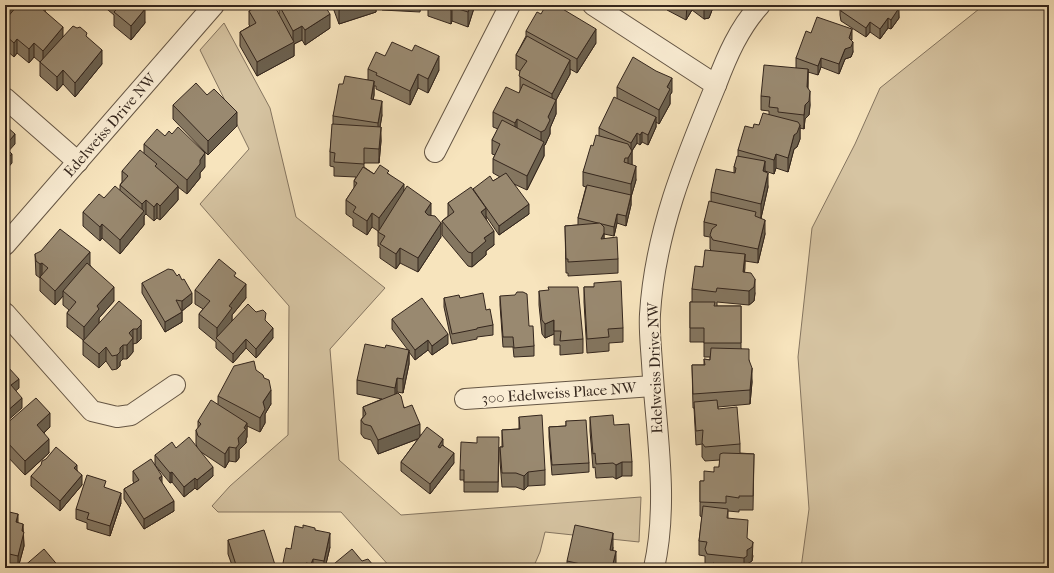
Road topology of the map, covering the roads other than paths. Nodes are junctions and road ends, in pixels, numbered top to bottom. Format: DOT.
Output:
graph roads {
  1 [pos="214,5"];
  2 [pos="510,5"];
  3 [pos="593,5"];
  4 [pos="760,5"];
  5 [pos="716,85"];
  6 [pos="5,98"];
  7 [pos="435,152"];
  8 [pos="78,162"];
  9 [pos="5,245"];
  10 [pos="5,312"];
  11 [pos="175,385"];
  12 [pos="653,386"];
  13 [pos="465,399"];
  14 [pos="654,568"];
  1 -- 8 [label="street, Edelweiss Drive NW"];
  2 -- 7 [label="street"];
  3 -- 5 [label="street"];
  4 -- 5 [label="street, Edelweiss Drive NW"];
  5 -- 12 [label="street, Edelweiss Drive NW"];
  6 -- 8 [label="street"];
  8 -- 9 [label="street, Edelweiss Drive NW"];
  10 -- 11 [label="street"];
  12 -- 13 [label="street, 300 Edelweiss Place NW"];
  12 -- 14 [label="street, Edelweiss Drive NW"];
}
